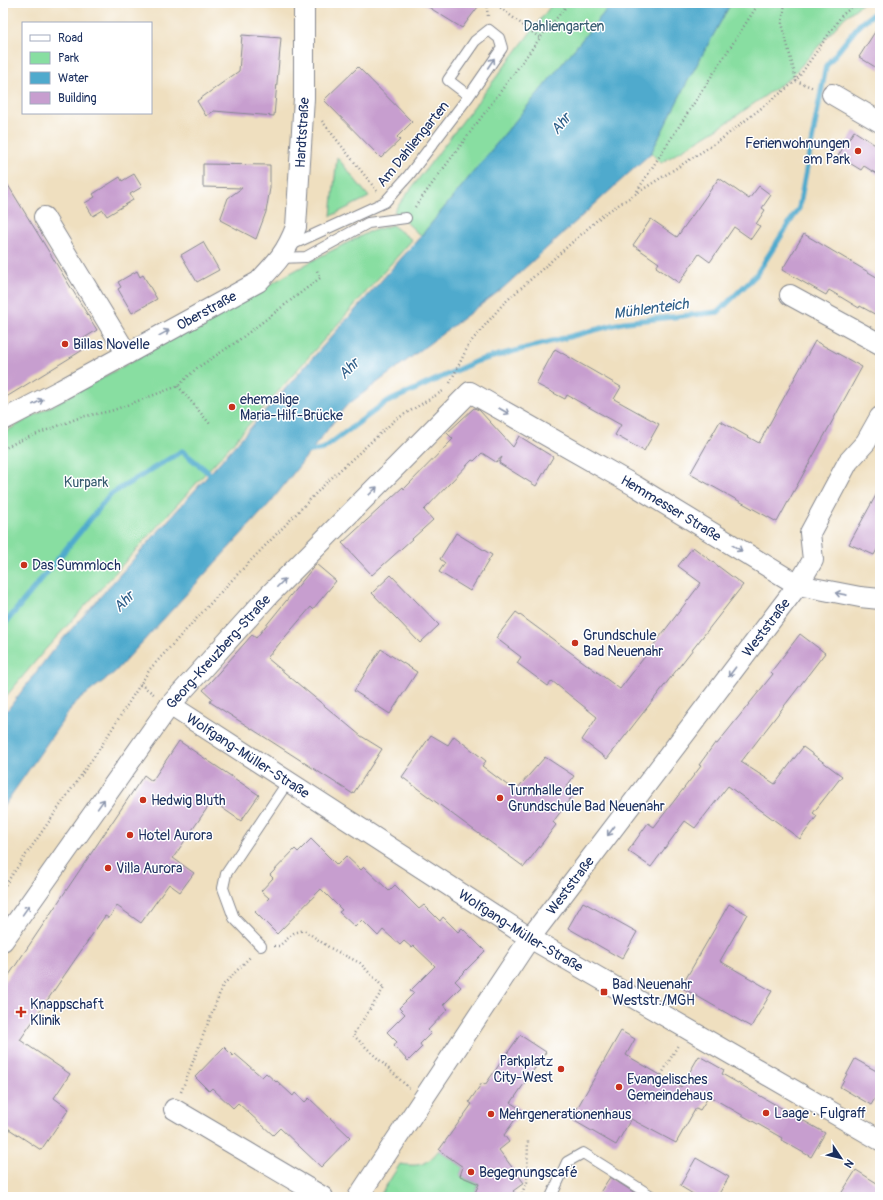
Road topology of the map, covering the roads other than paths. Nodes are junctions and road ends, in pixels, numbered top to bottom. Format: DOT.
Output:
graph roads {
  1 [pos="304,3"];
  2 [pos="823,91"];
  3 [pos="469,96"];
  4 [pos="880,122"];
  5 [pos="44,217"];
  6 [pos="406,218"];
  7 [pos="285,252"];
  8 [pos="790,295"];
  9 [pos="880,344"];
  10 [pos="127,354"];
  11 [pos="470,392"];
  12 [pos="880,417"];
  13 [pos="3,420"];
  14 [pos="798,585"];
  15 [pos="880,599"];
  16 [pos="165,702"];
  17 [pos="287,783"];
  18 [pos="530,938"];
  19 [pos="3,941"];
  20 [pos="261,946"];
  21 [pos="174,1109"];
  22 [pos="880,1140"];
  23 [pos="323,1197"];
  24 [pos="358,1197"];
  25 [pos="550,1197"];
  26 [pos="653,1197"];
  1 -- 7 [label="street, Hardtstraße"];
  2 -- 4 [label="street"];
  3 -- 3 [label="lane, Am Dahliengarten, one-way"];
  3 -- 7 [label="lane, Am Dahliengarten"];
  5 -- 10 [label="street"];
  6 -- 7 [label="lane"];
  10 -- 7 [label="street, Oberstraße, one-way"];
  8 -- 9 [label="street"];
  13 -- 10 [label="street, Oberstraße, one-way"];
  11 -- 14 [label="street, Hemmesser Straße, one-way"];
  16 -- 11 [label="street, Georg-Kreuzberg-Straße, one-way"];
  12 -- 14 [label="street, Weststraße"];
  15 -- 14 [label="street, Hemmesser Straße, one-way"];
  14 -- 18 [label="street, Weststraße, one-way"];
  16 -- 17 [label="street, Wolfgang-Müller-Straße"];
  19 -- 16 [label="street, Georg-Kreuzberg-Straße, one-way"];
  17 -- 18 [label="street, Wolfgang-Müller-Straße"];
  17 -- 20 [label="lane"];
  18 -- 22 [label="street, Wolfgang-Müller-Straße"];
  18 -- 24 [label="street, Weststraße"];
  21 -- 23 [label="street"];
  25 -- 26 [label="lane"];
}
